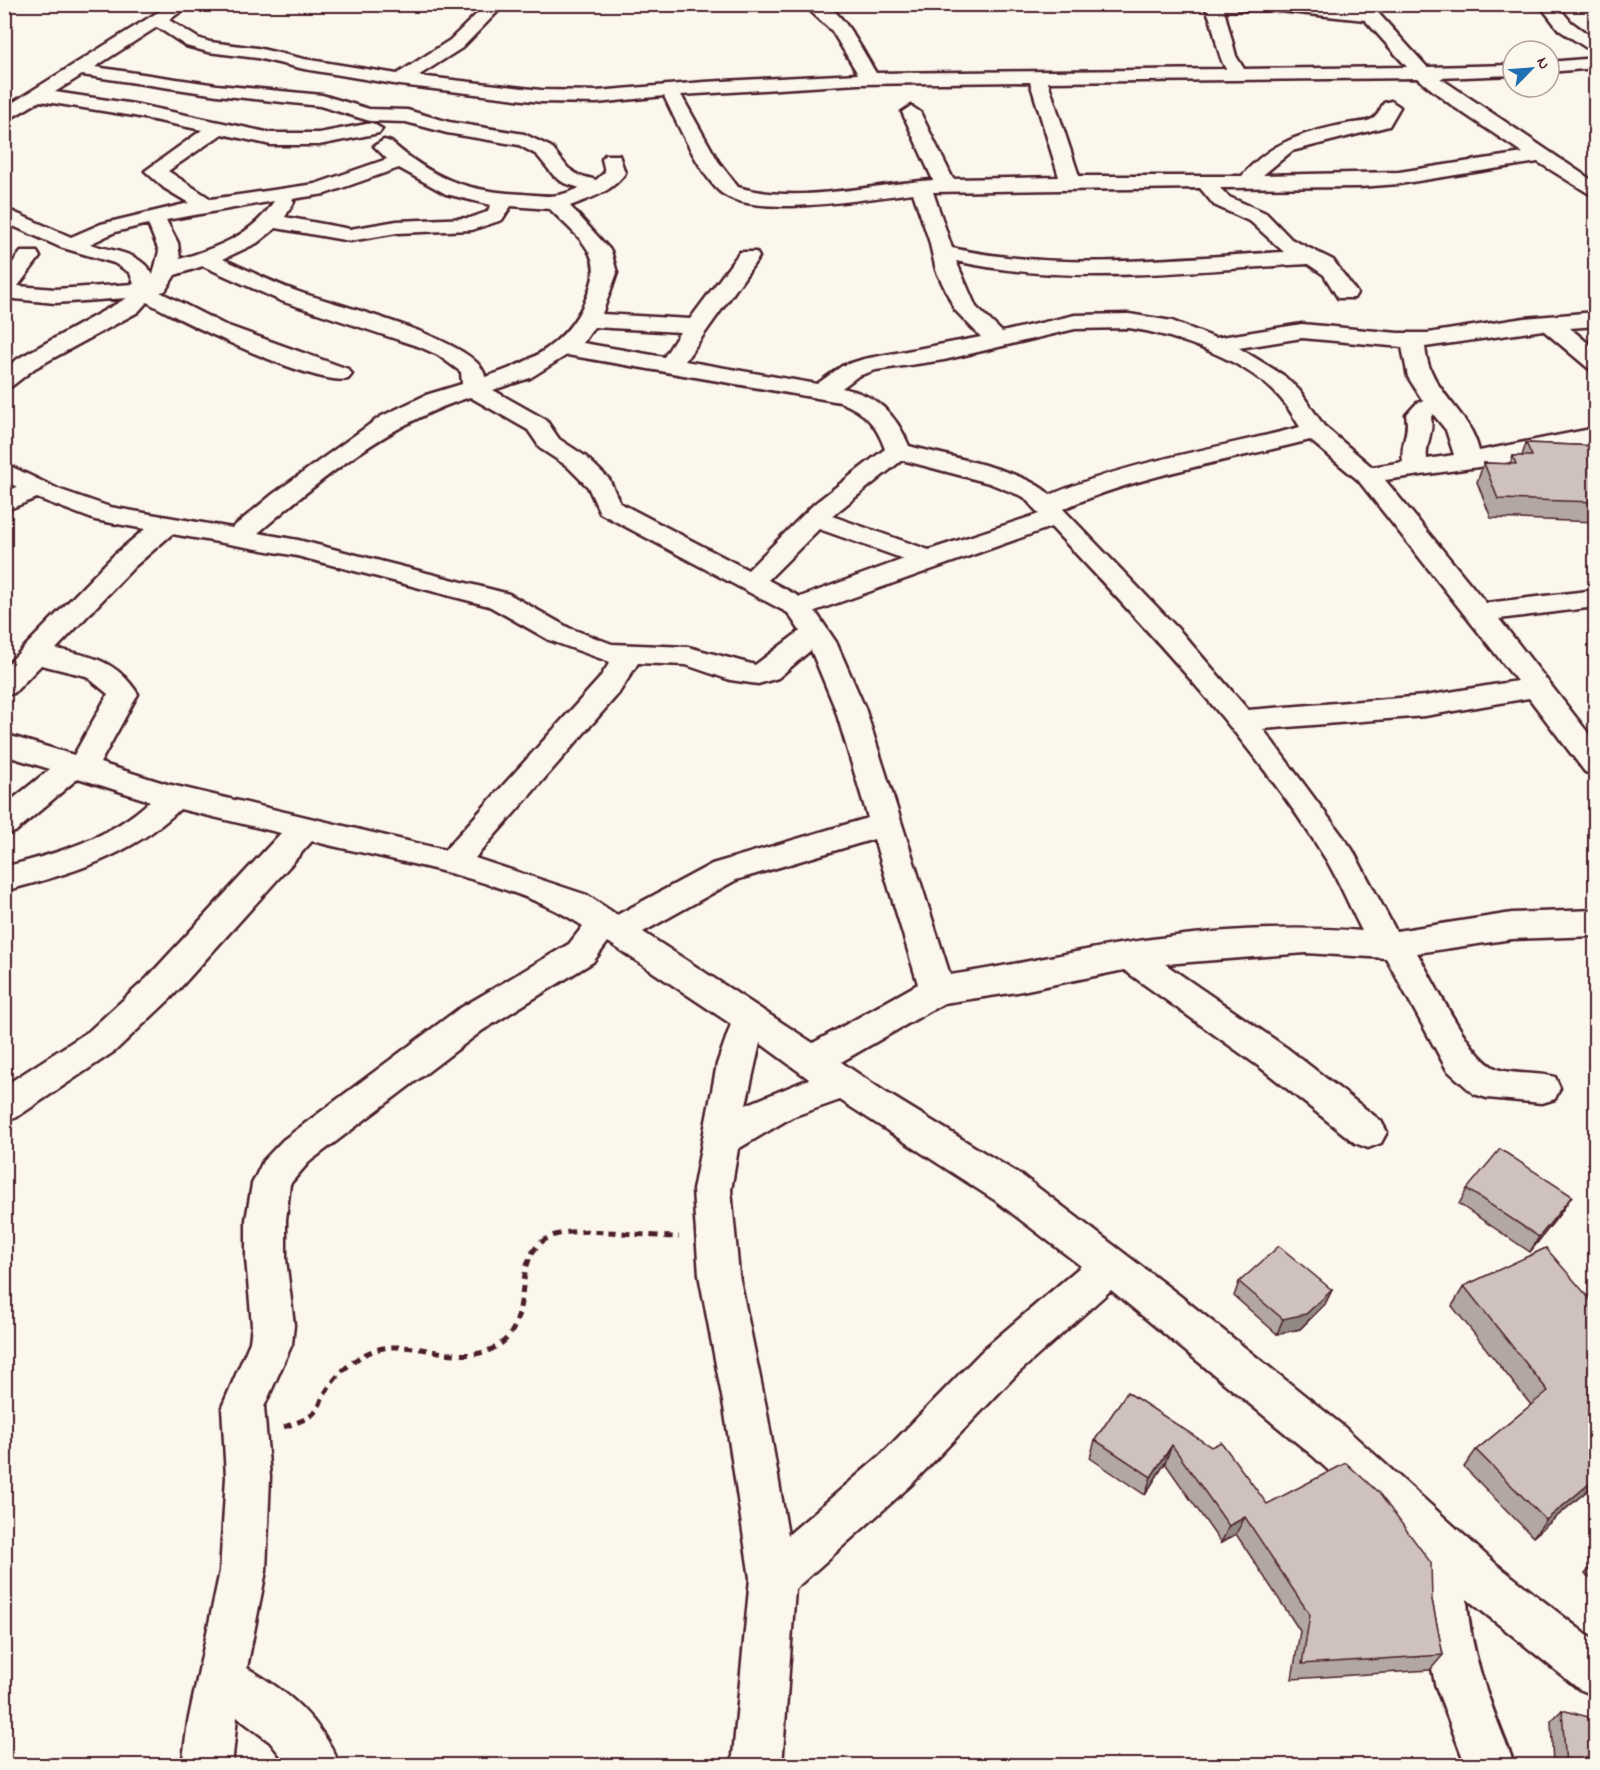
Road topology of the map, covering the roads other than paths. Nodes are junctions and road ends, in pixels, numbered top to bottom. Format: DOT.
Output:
graph roads {
  1 [pos="183,4"];
  2 [pos="497,4"];
  3 [pos="811,4"];
  4 [pos="1547,4"];
  5 [pos="1211,5"];
  6 [pos="1292,6"];
  7 [pos="1365,10"];
  8 [pos="159,21"];
  9 [pos="1596,49"];
  10 [pos="1596,63"];
  11 [pos="1561,66"];
  12 [pos="76,69"];
  13 [pos="1501,70"];
  14 [pos="1422,73"];
  15 [pos="1239,76"];
  16 [pos="1037,77"];
  17 [pos="396,79"];
  18 [pos="870,79"];
  19 [pos="670,91"];
  20 [pos="4,96"];
  21 [pos="31,99"];
  22 [pos="1391,107"];
  23 [pos="911,112"];
  24 [pos="4,116"];
  25 [pos="370,119"];
  26 [pos="218,128"];
  27 [pos="1540,156"];
  28 [pos="612,159"];
  29 [pos="401,161"];
  30 [pos="1207,182"];
  31 [pos="1247,182"];
  32 [pos="1071,183"];
  33 [pos="946,185"];
  34 [pos="600,187"];
  35 [pos="921,187"];
  36 [pos="1596,192"];
  37 [pos="288,195"];
  38 [pos="504,200"];
  39 [pos="557,204"];
  40 [pos="182,208"];
  41 [pos="4,214"];
  42 [pos="273,220"];
  43 [pos="72,244"];
  44 [pos="942,252"];
  45 [pos="29,256"];
  46 [pos="748,257"];
  47 [pos="1315,257"];
  48 [pos="211,261"];
  49 [pos="171,263"];
  50 [pos="133,265"];
  51 [pos="4,290"];
  52 [pos="1346,293"];
  53 [pos="146,294"];
  54 [pos="1596,319"];
  55 [pos="587,320"];
  56 [pos="1548,323"];
  57 [pos="696,326"];
  58 [pos="996,339"];
  59 [pos="1413,340"];
  60 [pos="1215,345"];
  61 [pos="564,347"];
  62 [pos="1596,363"];
  63 [pos="672,364"];
  64 [pos="340,374"];
  65 [pos="4,381"];
  66 [pos="474,389"];
  67 [pos="822,392"];
  68 [pos="1436,405"];
  69 [pos="1315,431"];
  70 [pos="1596,435"];
  71 [pos="898,451"];
  72 [pos="1468,460"];
  73 [pos="1416,467"];
  74 [pos="4,470"];
  75 [pos="1367,475"];
  76 [pos="37,488"];
  77 [pos="4,503"];
  78 [pos="1050,512"];
  79 [pos="815,519"];
  80 [pos="166,525"];
  81 [pos="239,536"];
  82 [pos="929,559"];
  83 [pos="752,581"];
  84 [pos="1596,598"];
  85 [pos="798,607"];
  86 [pos="1479,612"];
  87 [pos="816,633"];
  88 [pos="34,654"];
  89 [pos="629,655"];
  90 [pos="4,686"];
  91 [pos="1536,687"];
  92 [pos="1240,721"];
  93 [pos="4,744"];
  94 [pos="1596,765"];
  95 [pos="77,767"];
  96 [pos="173,797"];
  97 [pos="4,824"];
  98 [pos="886,824"];
  99 [pos="304,828"];
  100 [pos="452,863"];
  101 [pos="4,879"];
  102 [pos="1596,923"];
  103 [pos="610,927"];
  104 [pos="1391,944"];
  105 [pos="1129,956"];
  106 [pos="937,990"];
  107 [pos="750,1019"];
  108 [pos="813,1062"];
  109 [pos="845,1084"];
  110 [pos="1542,1088"];
  111 [pos="4,1106"];
  112 [pos="1368,1132"];
  113 [pos="720,1142"];
  114 [pos="1110,1266"];
  115 [pos="1442,1545"];
  116 [pos="772,1578"];
  117 [pos="1596,1672"];
  118 [pos="220,1680"];
  119 [pos="207,1766"];
  120 [pos="316,1766"];
  121 [pos="758,1766"];
  122 [pos="1491,1766"];
  1 -- 8 [label="street"];
  2 -- 17 [label="street"];
  3 -- 18 [label="street"];
  4 -- 9 [label="street"];
  5 -- 6 [label="street"];
  5 -- 15 [label="street"];
  6 -- 7 [label="street"];
  7 -- 14 [label="street"];
  8 -- 12 [label="street"];
  8 -- 17 [label="street"];
  10 -- 11 [label="street"];
  12 -- 21 [label="street"];
  12 -- 25 [label="street"];
  13 -- 14 [label="street"];
  14 -- 15 [label="street"];
  14 -- 27 [label="street"];
  15 -- 16 [label="street"];
  16 -- 18 [label="street"];
  16 -- 32 [label="street"];
  17 -- 19 [label="street"];
  17 -- 25 [label="street"];
  18 -- 19 [label="street"];
  19 -- 35 [label="street"];
  20 -- 21 [label="street"];
  21 -- 24 [label="street"];
  21 -- 26 [label="street"];
  22 -- 31 [label="street"];
  23 -- 33 [label="street"];
  25 -- 26 [label="street"];
  25 -- 29 [label="street"];
  25 -- 34 [label="street"];
  26 -- 40 [label="street"];
  27 -- 31 [label="street"];
  27 -- 36 [label="street"];
  28 -- 34 [label="street"];
  29 -- 37 [label="street"];
  29 -- 38 [label="street"];
  30 -- 31 [label="street"];
  30 -- 32 [label="street"];
  30 -- 47 [label="street"];
  32 -- 33 [label="street"];
  33 -- 35 [label="street"];
  34 -- 39 [label="street"];
  35 -- 44 [label="street"];
  37 -- 40 [label="street"];
  37 -- 42 [label="street"];
  38 -- 39 [label="street"];
  38 -- 42 [label="street"];
  39 -- 55 [label="street"];
  40 -- 42 [label="street"];
  40 -- 43 [label="street"];
  40 -- 49 [label="street"];
  41 -- 43 [label="street"];
  42 -- 48 [label="street"];
  43 -- 50 [label="street"];
  44 -- 47 [label="street"];
  44 -- 58 [label="street"];
  45 -- 51 [label="street"];
  46 -- 57 [label="street"];
  47 -- 52 [label="street"];
  48 -- 49 [label="street"];
  48 -- 66 [label="street"];
  49 -- 50 [label="street"];
  49 -- 53 [label="street"];
  50 -- 53 [label="street"];
  51 -- 53 [label="street"];
  53 -- 64 [label="street"];
  53 -- 65 [label="street"];
  54 -- 56 [label="street"];
  55 -- 57 [label="street"];
  55 -- 61 [label="street"];
  56 -- 59 [label="street"];
  56 -- 62 [label="street"];
  57 -- 63 [label="street"];
  58 -- 60 [label="street"];
  58 -- 67 [label="street"];
  59 -- 60 [label="street"];
  59 -- 68 [label="street"];
  60 -- 69 [label="street"];
  61 -- 63 [label="street"];
  61 -- 66 [label="street"];
  63 -- 67 [label="street"];
  66 -- 81 [label="street"];
  66 -- 83 [label="street"];
  67 -- 71 [label="street"];
  68 -- 72 [label="street"];
  68 -- 73 [label="street"];
  69 -- 75 [label="street"];
  69 -- 78 [label="street"];
  70 -- 72 [label="street"];
  71 -- 78 [label="street"];
  71 -- 79 [label="street"];
  72 -- 73 [label="street"];
  73 -- 75 [label="street"];
  74 -- 76 [label="street"];
  75 -- 86 [label="street"];
  76 -- 77 [label="street"];
  76 -- 80 [label="street"];
  78 -- 82 [label="street"];
  78 -- 92 [label="street"];
  79 -- 82 [label="street"];
  79 -- 83 [label="street"];
  80 -- 81 [label="street"];
  80 -- 88 [label="street"];
  81 -- 89 [label="street"];
  82 -- 85 [label="street"];
  83 -- 85 [label="street"];
  84 -- 86 [label="street"];
  85 -- 87 [label="street"];
  86 -- 91 [label="street"];
  87 -- 89 [label="street"];
  87 -- 98 [label="street"];
  88 -- 90 [label="street"];
  88 -- 95 [label="street"];
  89 -- 100 [label="street"];
  91 -- 92 [label="street"];
  91 -- 94 [label="street"];
  92 -- 104 [label="street"];
  93 -- 95 [label="street"];
  95 -- 96 [label="street"];
  95 -- 97 [label="street"];
  96 -- 99 [label="street"];
  96 -- 101 [label="street"];
  98 -- 103 [label="street"];
  98 -- 106 [label="street"];
  99 -- 100 [label="street"];
  99 -- 111 [label="street"];
  100 -- 103 [label="street"];
  102 -- 104 [label="street"];
  103 -- 107 [label="street"];
  103 -- 118 [label="street"];
  104 -- 105 [label="street"];
  104 -- 110 [label="street"];
  105 -- 106 [label="street"];
  105 -- 112 [label="street"];
  106 -- 108 [label="street"];
  107 -- 108 [label="street"];
  107 -- 113 [label="street"];
  108 -- 109 [label="street"];
  109 -- 113 [label="street"];
  109 -- 114 [label="street"];
  113 -- 116 [label="street"];
  114 -- 115 [label="street"];
  114 -- 116 [label="street"];
  115 -- 117 [label="street"];
  115 -- 122 [label="street"];
  116 -- 121 [label="street"];
  118 -- 119 [label="street"];
  118 -- 120 [label="street"];
}
